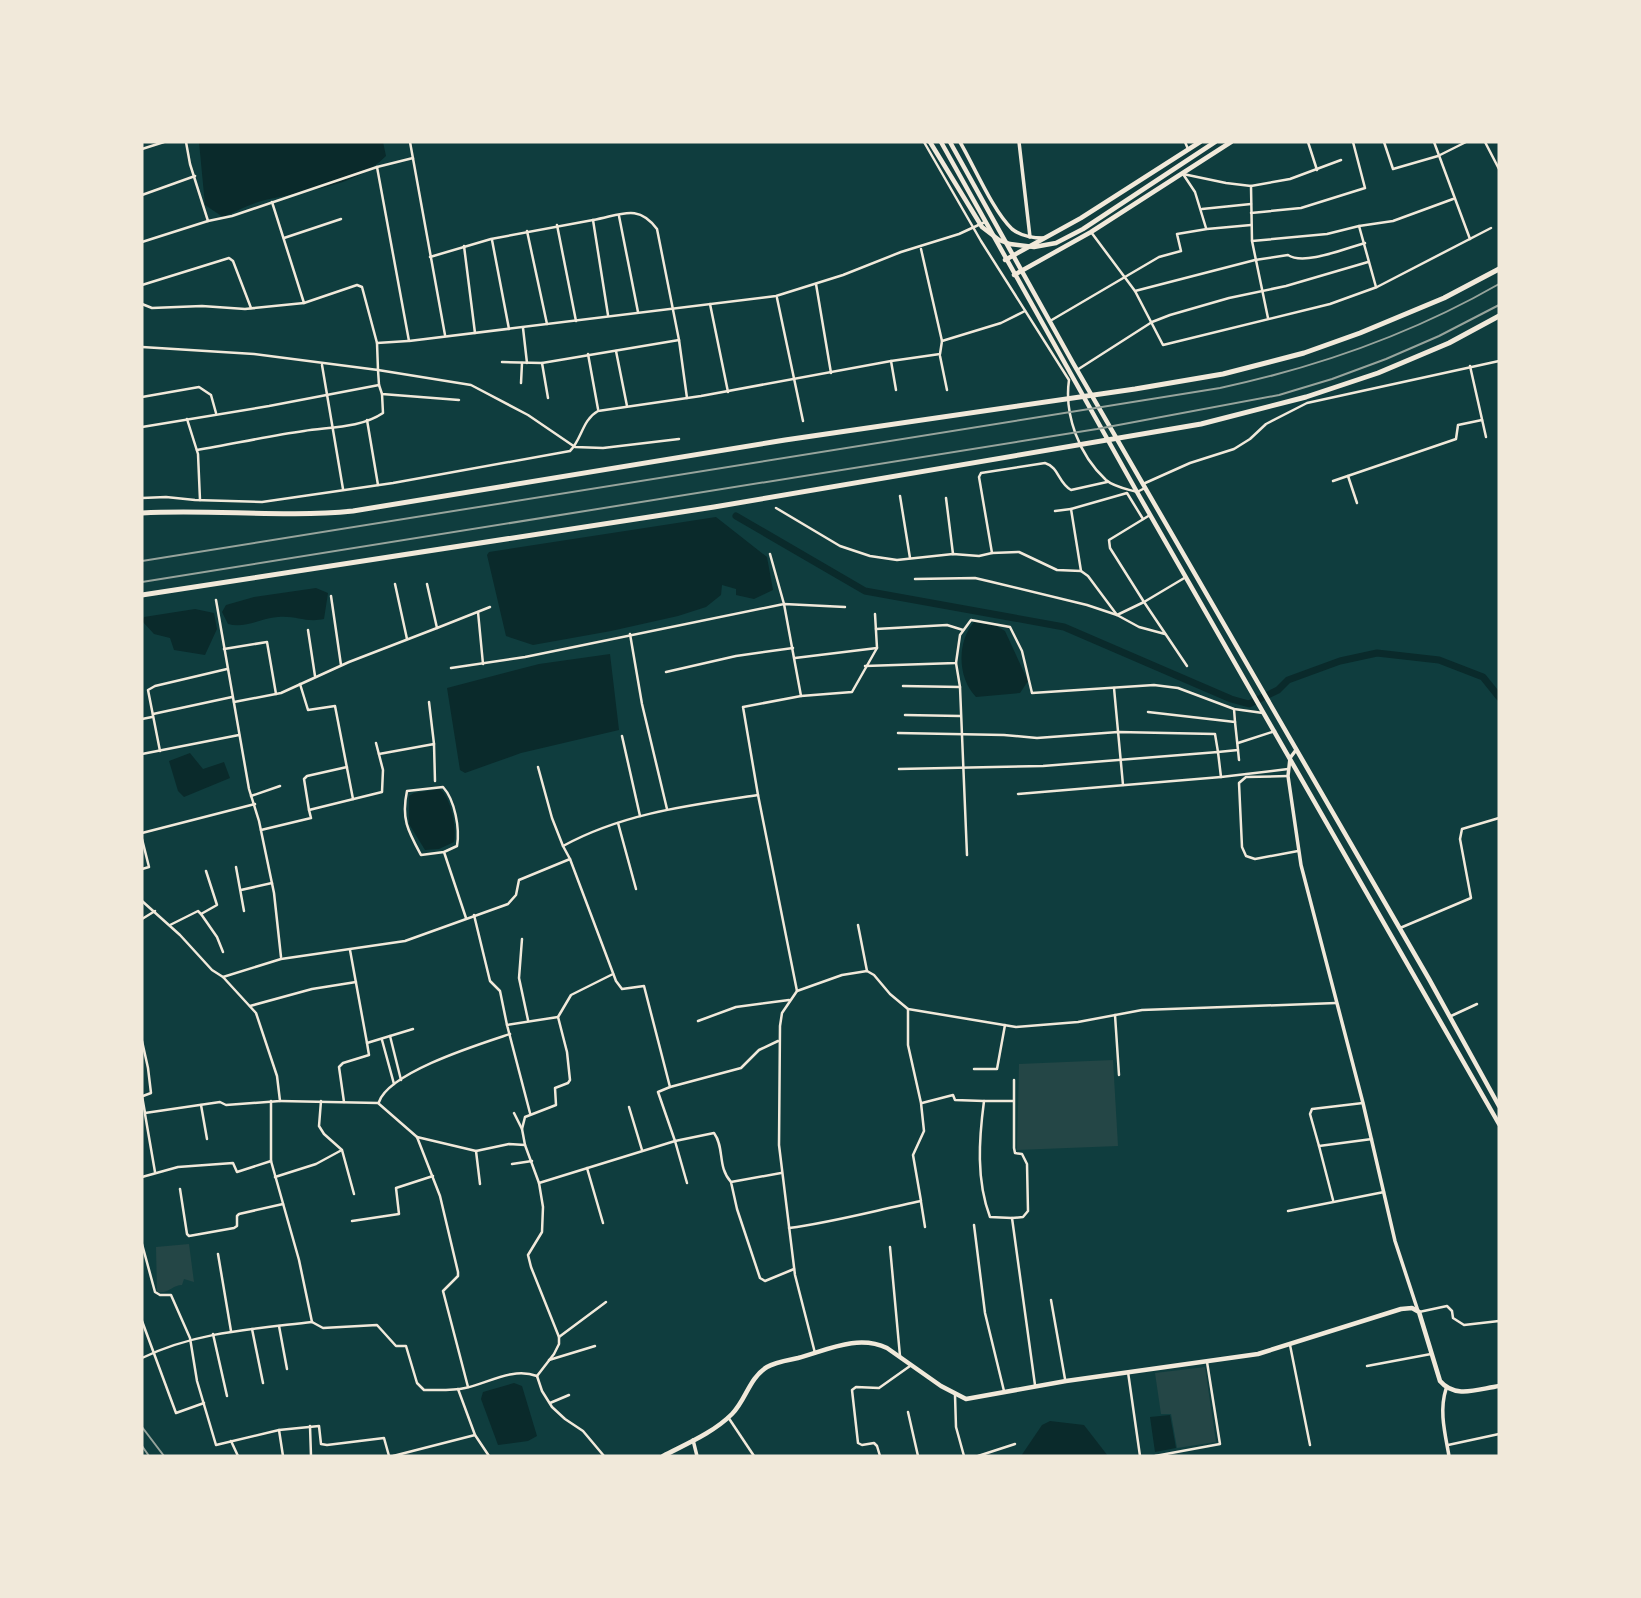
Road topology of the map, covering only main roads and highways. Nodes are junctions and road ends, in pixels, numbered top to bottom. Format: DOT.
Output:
graph roads {
  1 [pos="930,142"];
  2 [pos="941,142"];
  3 [pos="950,142"];
  4 [pos="1200,142"];
  5 [pos="1215,142"];
  6 [pos="1231,142"];
  7 [pos="1015,255"];
  8 [pos="1006,260"];
  9 [pos="1499,270"];
  10 [pos="1023,271"];
  11 [pos="1014,275"];
  12 [pos="1499,316"];
  13 [pos="142,513"];
  14 [pos="142,596"];
  15 [pos="1499,1104"];
  16 [pos="1499,1124"];
  17 [pos="1499,1386"];
  18 [pos="663,1456"];
  1 -- 5 [label="main road"];
  2 -- 8 [label="main road"];
  3 -- 7 [label="main road"];
  4 -- 7 [label="main road"];
  6 -- 10 [label="main road"];
  7 -- 8 [label="main road"];
  7 -- 10 [label="main road"];
  8 -- 11 [label="main road"];
  9 -- 13 [label="highway"];
  10 -- 11 [label="main road"];
  10 -- 15 [label="main road"];
  11 -- 16 [label="main road"];
  12 -- 14 [label="highway"];
  17 -- 18 [label="main road"];
}
